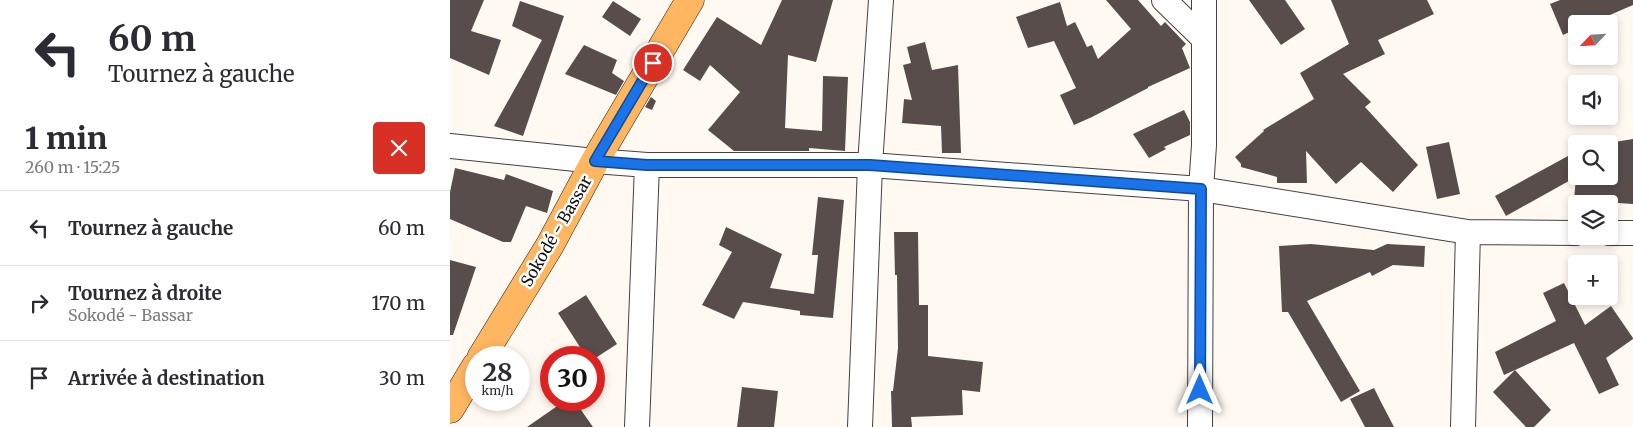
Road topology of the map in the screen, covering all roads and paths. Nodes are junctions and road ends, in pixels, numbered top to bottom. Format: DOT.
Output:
graph roads {
  1 [pos="881,0"];
  2 [pos="1164,0"];
  3 [pos="1204,0"];
  4 [pos="683,5"];
  5 [pos="1204,39"];
  6 [pos="450,146"];
  7 [pos="595,161"];
  8 [pos="647,165"];
  9 [pos="870,165"];
  10 [pos="1201,189"];
  11 [pos="1468,232"];
  12 [pos="1568,233"];
  13 [pos="1618,233"];
  14 [pos="1633,233"];
  15 [pos="488,346"];
  16 [pos="465,384"];
  17 [pos="450,409"];
  18 [pos="637,427"];
  19 [pos="860,427"];
  20 [pos="1200,427"];
  21 [pos="1463,427"];
  1 -- 9 [label="street"];
  2 -- 5 [label="street"];
  3 -- 5 [label="street"];
  4 -- 7 [label="main road, Sokodé - Bassar"];
  5 -- 10 [label="street"];
  6 -- 7 [label="street"];
  7 -- 8 [label="street"];
  7 -- 15 [label="main road, Sokodé - Bassar"];
  8 -- 9 [label="street"];
  8 -- 18 [label="street"];
  9 -- 10 [label="street"];
  9 -- 19 [label="street"];
  10 -- 11 [label="street"];
  10 -- 20 [label="street"];
  11 -- 12 [label="street"];
  11 -- 21 [label="street"];
  13 -- 14 [label="street"];
  16 -- 17 [label="main road"];
}
